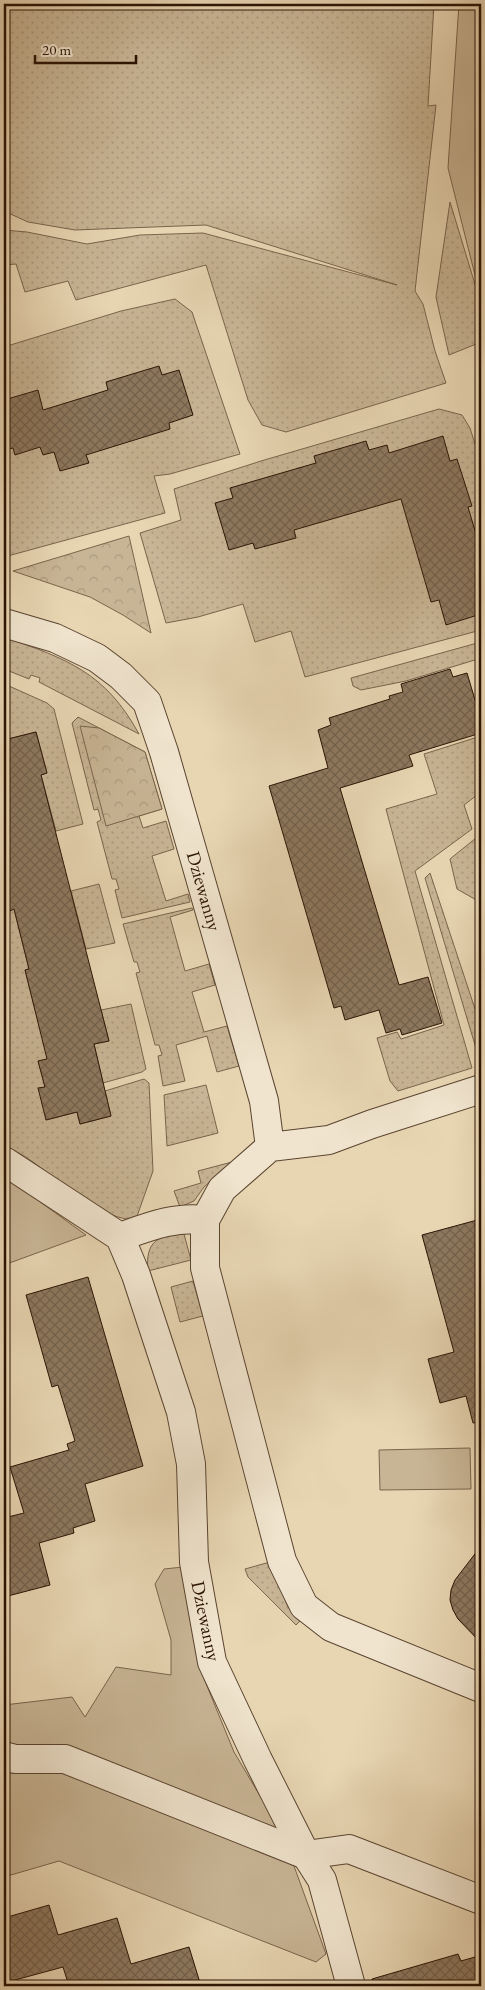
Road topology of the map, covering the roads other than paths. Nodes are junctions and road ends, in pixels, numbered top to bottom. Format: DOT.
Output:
graph roads {
  1 [pos="4,623"];
  2 [pos="481,1089"];
  3 [pos="270,1146"];
  4 [pos="4,1161"];
  5 [pos="206,1220"];
  6 [pos="120,1237"];
  7 [pos="481,1688"];
  8 [pos="4,1756"];
  9 [pos="306,1855"];
  10 [pos="481,1900"];
  11 [pos="351,1986"];
  1 -- 3 [label="street, Dziewanny"];
  2 -- 3 [label="street"];
  3 -- 5 [label="street"];
  4 -- 6 [label="street"];
  5 -- 6 [label="street"];
  5 -- 7 [label="street"];
  6 -- 9 [label="street, Dziewanny"];
  8 -- 9 [label="street"];
  9 -- 10 [label="street"];
  9 -- 11 [label="street, Dziewanny"];
}
